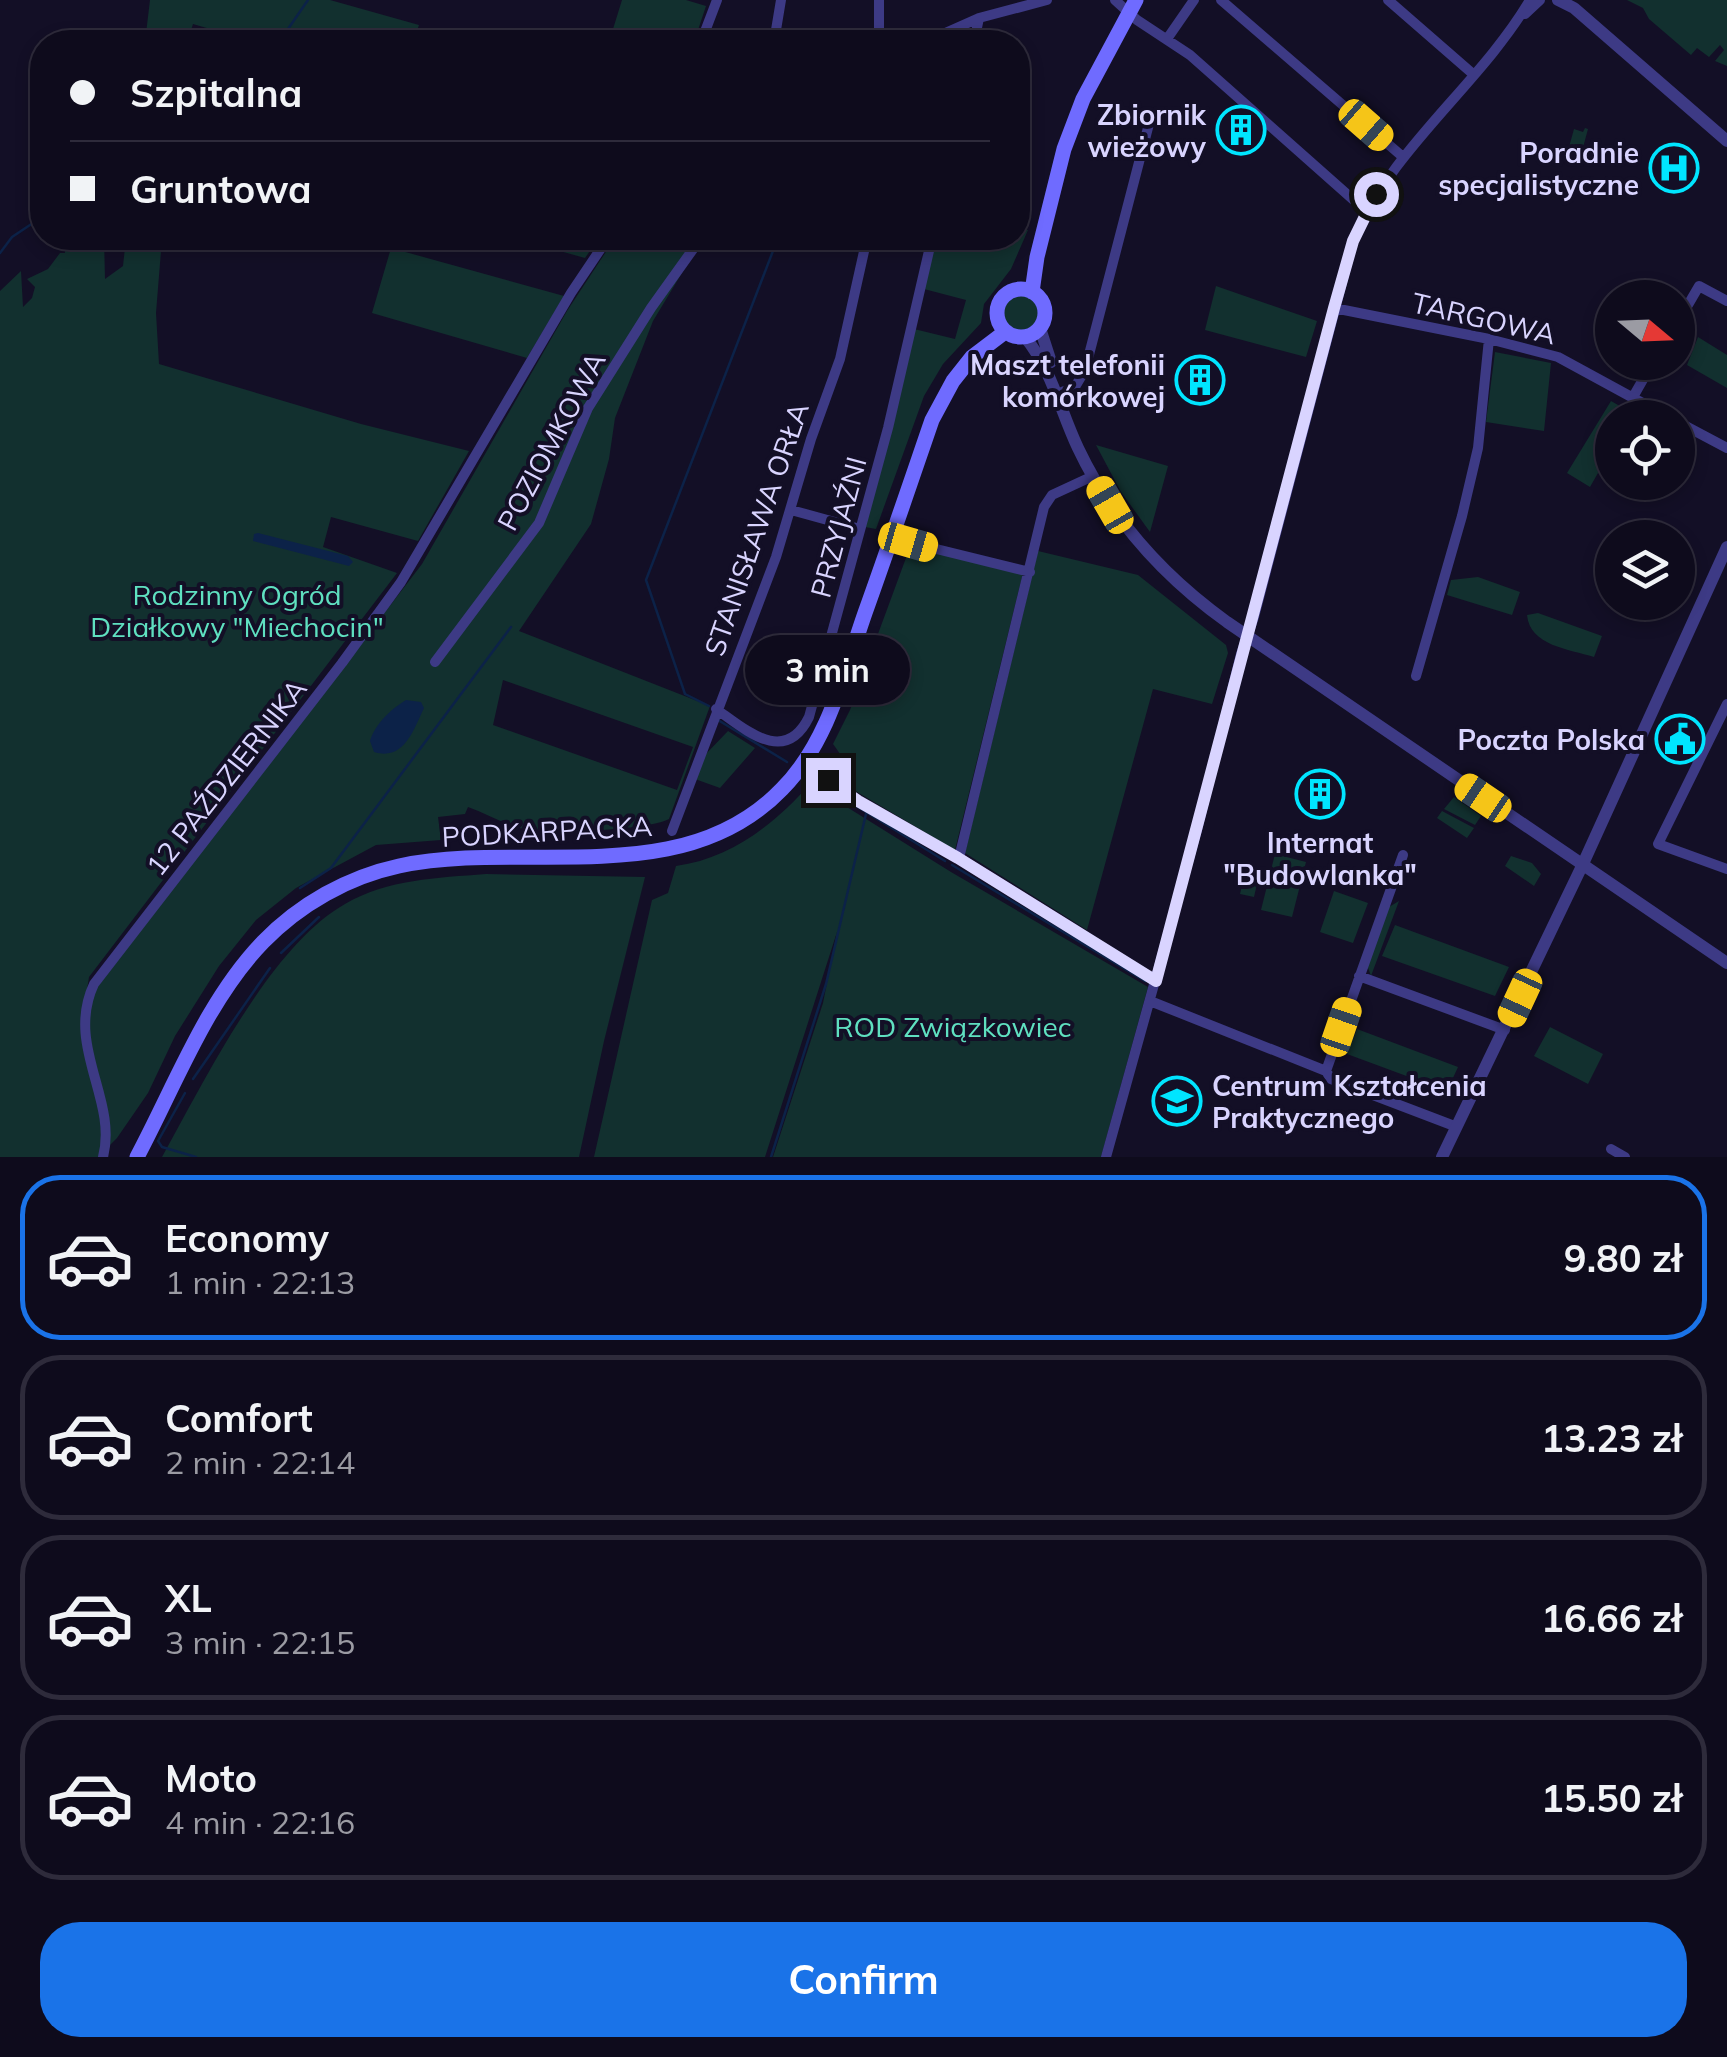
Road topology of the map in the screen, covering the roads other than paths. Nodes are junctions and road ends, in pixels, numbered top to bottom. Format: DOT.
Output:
graph roads {
  1 [pos="716,0"];
  2 [pos="781,0"];
  3 [pos="879,0"];
  4 [pos="1046,0"];
  5 [pos="1115,0"];
  6 [pos="1194,0"];
  7 [pos="1221,0"];
  8 [pos="1388,0"];
  9 [pos="1530,0"];
  10 [pos="1540,0"];
  11 [pos="1558,0"];
  12 [pos="1571,4"];
  13 [pos="1132,7"];
  14 [pos="979,18"];
  15 [pos="1520,18"];
  16 [pos="705,30"];
  17 [pos="776,30"];
  18 [pos="878,30"];
  19 [pos="952,30"];
  20 [pos="976,30"];
  21 [pos="1167,39"];
  22 [pos="1473,74"];
  23 [pos="1150,120"];
  24 [pos="1727,141"];
  25 [pos="1403,158"];
  26 [pos="1366,211"];
  27 [pos="601,250"];
  28 [pos="693,250"];
  29 [pos="864,250"];
  30 [pos="929,250"];
  31 [pos="1027,290"];
  32 [pos="1695,293"];
  33 [pos="1727,301"];
  34 [pos="1334,308"];
  35 [pos="1002,328"];
  36 [pos="1040,328"];
  37 [pos="1025,337"];
  38 [pos="1488,338"];
  39 [pos="1642,380"];
  40 [pos="1057,394"];
  41 [pos="1632,396"];
  42 [pos="1639,400"];
  43 [pos="1695,432"];
  44 [pos="1724,448"];
  45 [pos="1092,476"];
  46 [pos="791,510"];
  47 [pos="860,529"];
  48 [pos="908,542"];
  49 [pos="1727,547"];
  50 [pos="1727,563"];
  51 [pos="1030,572"];
  52 [pos="1692,622"];
  53 [pos="1247,636"];
  54 [pos="435,662"];
  55 [pos="1416,676"];
  56 [pos="1727,704"];
  57 [pos="716,710"];
  58 [pos="828,780"];
  59 [pos="672,831"];
  60 [pos="1403,856"];
  61 [pos="958,858"];
  62 [pos="1582,866"];
  63 [pos="1727,869"];
  64 [pos="1727,963"];
  65 [pos="1359,976"];
  66 [pos="1156,981"];
  67 [pos="1150,1001"];
  68 [pos="1505,1030"];
  69 [pos="1326,1071"];
  70 [pos="1457,1127"];
  71 [pos="1611,1149"];
  72 [pos="103,1157"];
  73 [pos="138,1157"];
  74 [pos="1106,1157"];
  75 [pos="1442,1157"];
  76 [pos="1624,1157"];
  1 -- 16 [label="street"];
  2 -- 17 [label="street"];
  3 -- 18 [label="street"];
  4 -- 14 [label="street"];
  5 -- 13 [label="street"];
  6 -- 21 [label="street"];
  7 -- 25 [label="street"];
  8 -- 22 [label="street"];
  9 -- 15 [label="street"];
  10 -- 15 [label="street"];
  11 -- 12 [label="street"];
  12 -- 24 [label="street"];
  13 -- 21 [label="street"];
  13 -- 31 [label="main road"];
  14 -- 19 [label="street"];
  14 -- 20 [label="street"];
  15 -- 22 [label="street"];
  21 -- 26 [label="street"];
  22 -- 25 [label="street"];
  23 -- 40 [label="street"];
  25 -- 26 [label="street"];
  26 -- 34 [label="street"];
  27 -- 72 [label="street, 12 PAŹDZIERNIKA"];
  28 -- 54 [label="street, POZIOMKOWA"];
  29 -- 46 [label="street, STANISŁAWA ORŁA"];
  30 -- 47 [label="street, PRZYJAŹNI"];
  31 -- 35 [label="main road"];
  31 -- 36 [label="main road"];
  32 -- 33 [label="street"];
  34 -- 38 [label="street, TARGOWA"];
  34 -- 53 [label="street"];
  35 -- 37 [label="main road"];
  35 -- 73 [label="main road, PODKARPACKA"];
  36 -- 37 [label="main road"];
  36 -- 40 [label="street"];
  37 -- 40 [label="street"];
  38 -- 41 [label="street, TARGOWA"];
  38 -- 55 [label="street"];
  39 -- 41 [label="street"];
  40 -- 45 [label="street"];
  41 -- 42 [label="street, TARGOWA"];
  43 -- 44 [label="street"];
  45 -- 51 [label="street"];
  45 -- 53 [label="street"];
  46 -- 47 [label="street"];
  46 -- 57 [label="street, STANISŁAWA ORŁA"];
  47 -- 57 [label="street, PRZYJAŹNI"];
  48 -- 51 [label="street"];
  49 -- 52 [label="street"];
  50 -- 52 [label="street"];
  51 -- 61 [label="street"];
  52 -- 62 [label="street"];
  53 -- 62 [label="street"];
  53 -- 66 [label="street"];
  56 -- 63 [label="street"];
  57 -- 59 [label="street, STANISŁAWA ORŁA"];
  58 -- 61 [label="street"];
  60 -- 65 [label="street"];
  61 -- 66 [label="street"];
  62 -- 64 [label="street"];
  62 -- 68 [label="street"];
  65 -- 68 [label="street"];
  65 -- 69 [label="street"];
  66 -- 67 [label="street"];
  67 -- 69 [label="street"];
  67 -- 74 [label="street"];
  68 -- 70 [label="street"];
  69 -- 70 [label="street"];
  70 -- 75 [label="street"];
  71 -- 76 [label="street"];
}
